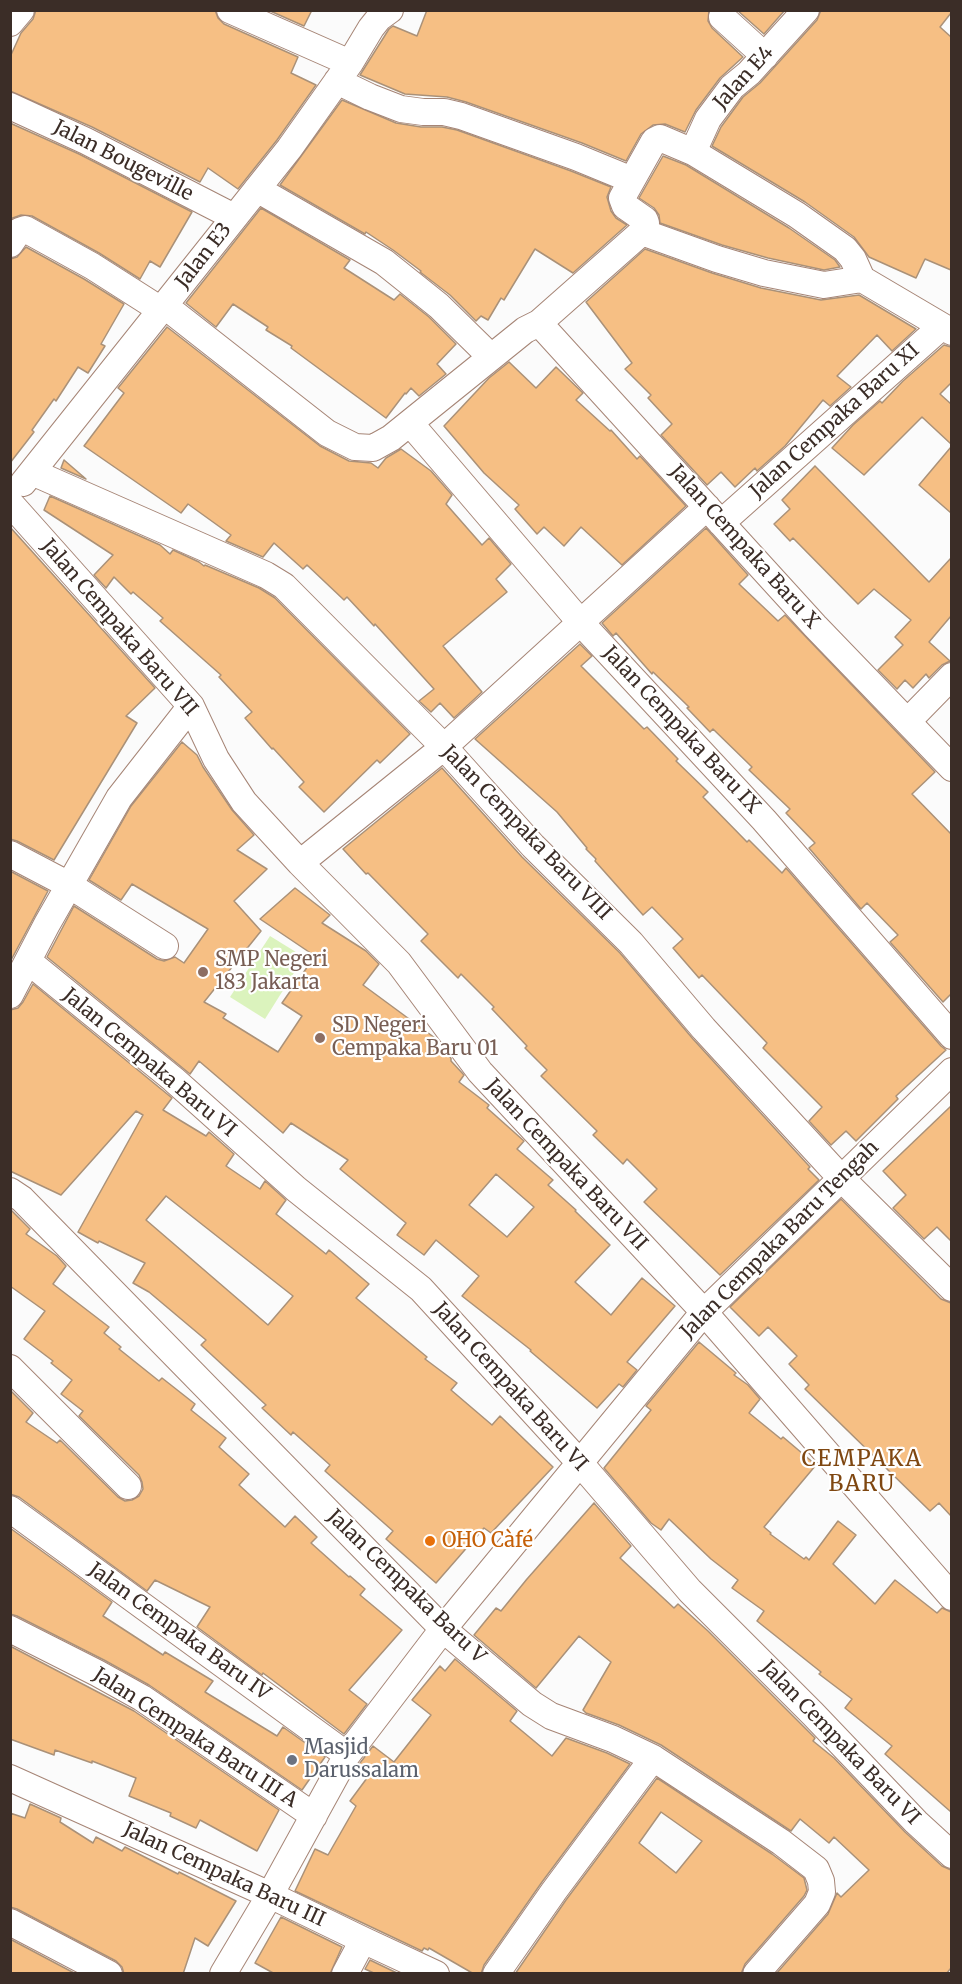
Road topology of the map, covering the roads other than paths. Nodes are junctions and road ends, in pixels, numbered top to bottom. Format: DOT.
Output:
graph roads {
  1 [pos="21,10"];
  2 [pos="230,10"];
  3 [pos="390,10"];
  4 [pos="806,10"];
  5 [pos="722,17"];
  6 [pos="10,23"];
  7 [pos="765,56"];
  8 [pos="343,72"];
  9 [pos="10,106"];
  10 [pos="693,152"];
  11 [pos="632,180"];
  12 [pos="257,189"];
  13 [pos="234,218"];
  14 [pos="642,232"];
  15 [pos="10,244"];
  16 [pos="862,279"];
  17 [pos="163,308"];
  18 [pos="539,323"];
  19 [pos="946,329"];
  20 [pos="491,357"];
  21 [pos="410,423"];
  22 [pos="32,472"];
  23 [pos="10,498"];
  24 [pos="10,503"];
  25 [pos="714,515"];
  26 [pos="581,622"];
  27 [pos="951,676"];
  28 [pos="191,706"];
  29 [pos="909,721"];
  30 [pos="444,747"];
  31 [pos="951,768"];
  32 [pos="10,854"];
  33 [pos="300,863"];
  34 [pos="69,885"];
  35 [pos="165,946"];
  36 [pos="17,977"];
  37 [pos="951,1036"];
  38 [pos="951,1071"];
  39 [pos="841,1178"];
  40 [pos="10,1191"];
  41 [pos="951,1288"];
  42 [pos="704,1312"];
  43 [pos="10,1368"];
  44 [pos="580,1464"];
  45 [pos="128,1486"];
  46 [pos="10,1509"];
  47 [pos="951,1597"];
  48 [pos="10,1629"];
  49 [pos="443,1629"];
  50 [pos="347,1755"];
  51 [pos="653,1758"];
  52 [pos="10,1778"];
  53 [pos="314,1816"];
  54 [pos="951,1855"];
  55 [pos="270,1894"];
  56 [pos="10,1922"];
  57 [pos="363,1940"];
  58 [pos="109,1974"];
  59 [pos="223,1974"];
  60 [pos="345,1974"];
  61 [pos="436,1974"];
  62 [pos="496,1974"];
  63 [pos="756,1974"];
  1 -- 6 [label="street"];
  2 -- 8 [label="street"];
  3 -- 8 [label="street, Jalan E3"];
  4 -- 7 [label="street, Jalan E4"];
  5 -- 7 [label="street"];
  7 -- 10 [label="street, Jalan E4"];
  8 -- 11 [label="street"];
  8 -- 12 [label="street, Jalan E3"];
  9 -- 13 [label="street, Jalan Bougeville"];
  10 -- 11 [label="street"];
  10 -- 16 [label="street"];
  11 -- 14 [label="street"];
  12 -- 13 [label="street, Jalan E3"];
  12 -- 20 [label="street"];
  13 -- 17 [label="street, Jalan E3"];
  14 -- 16 [label="street"];
  14 -- 18 [label="street"];
  15 -- 17 [label="street"];
  16 -- 19 [label="street"];
  17 -- 21 [label="street"];
  17 -- 22 [label="street, Jalan E3"];
  18 -- 20 [label="street"];
  18 -- 25 [label="street, Jalan Cempaka Baru X"];
  19 -- 25 [label="street, Jalan Cempaka Baru XI"];
  20 -- 21 [label="street"];
  21 -- 26 [label="street, Jalan Cempaka Baru IX"];
  22 -- 23 [label="street, Jalan E3"];
  22 -- 30 [label="street, Jalan Cempaka Baru VIII"];
  24 -- 28 [label="street, Jalan Cempaka Baru VII"];
  25 -- 26 [label="street, Jalan Cempaka Baru XI"];
  25 -- 29 [label="street, Jalan Cempaka Baru X"];
  26 -- 30 [label="street, Jalan Cempaka Baru XI"];
  26 -- 37 [label="street, Jalan Cempaka Baru IX"];
  27 -- 29 [label="street"];
  28 -- 33 [label="street, Jalan Cempaka Baru VII"];
  28 -- 34 [label="street"];
  29 -- 31 [label="street, Jalan Cempaka Baru X"];
  30 -- 33 [label="street, Jalan Cempaka Baru XI"];
  30 -- 39 [label="street, Jalan Cempaka Baru VIII"];
  32 -- 34 [label="street"];
  33 -- 42 [label="street, Jalan Cempaka Baru VII"];
  34 -- 35 [label="street"];
  34 -- 36 [label="street"];
  36 -- 44 [label="street, Jalan Cempaka Baru VI"];
  38 -- 39 [label="street, Jalan Cempaka Baru Tengah"];
  39 -- 41 [label="street, Jalan Cempaka Baru VIII"];
  39 -- 42 [label="street, Jalan Cempaka Baru Tengah"];
  40 -- 49 [label="street, Jalan Cempaka Baru V"];
  42 -- 44 [label="street, Jalan Cempaka Baru Tengah"];
  42 -- 47 [label="street, Jalan Cempaka Baru VII"];
  43 -- 45 [label="street"];
  44 -- 49 [label="street, Jalan Cempaka Baru Tengah"];
  44 -- 54 [label="street, Jalan Cempaka Baru VI"];
  46 -- 50 [label="street, Jalan Cempaka Baru IV"];
  48 -- 53 [label="street, Jalan Cempaka Baru III A"];
  49 -- 50 [label="street, Jalan Cempaka Baru Tengah"];
  49 -- 51 [label="street, Jalan Cempaka Baru V"];
  50 -- 53 [label="street, Jalan Cempaka Baru Tengah"];
  51 -- 62 [label="street"];
  51 -- 63 [label="street, Jalan Cempaka Baru V"];
  52 -- 55 [label="street, Jalan Cempaka Baru III"];
  53 -- 55 [label="street, Jalan Cempaka Baru Tengah"];
  55 -- 57 [label="street, Jalan Cempaka Baru III"];
  55 -- 59 [label="street, Jalan Cempaka Baru Tengah"];
  56 -- 58 [label="street"];
  57 -- 60 [label="street"];
  57 -- 61 [label="street, Jalan Cempaka Baru III"];
}
